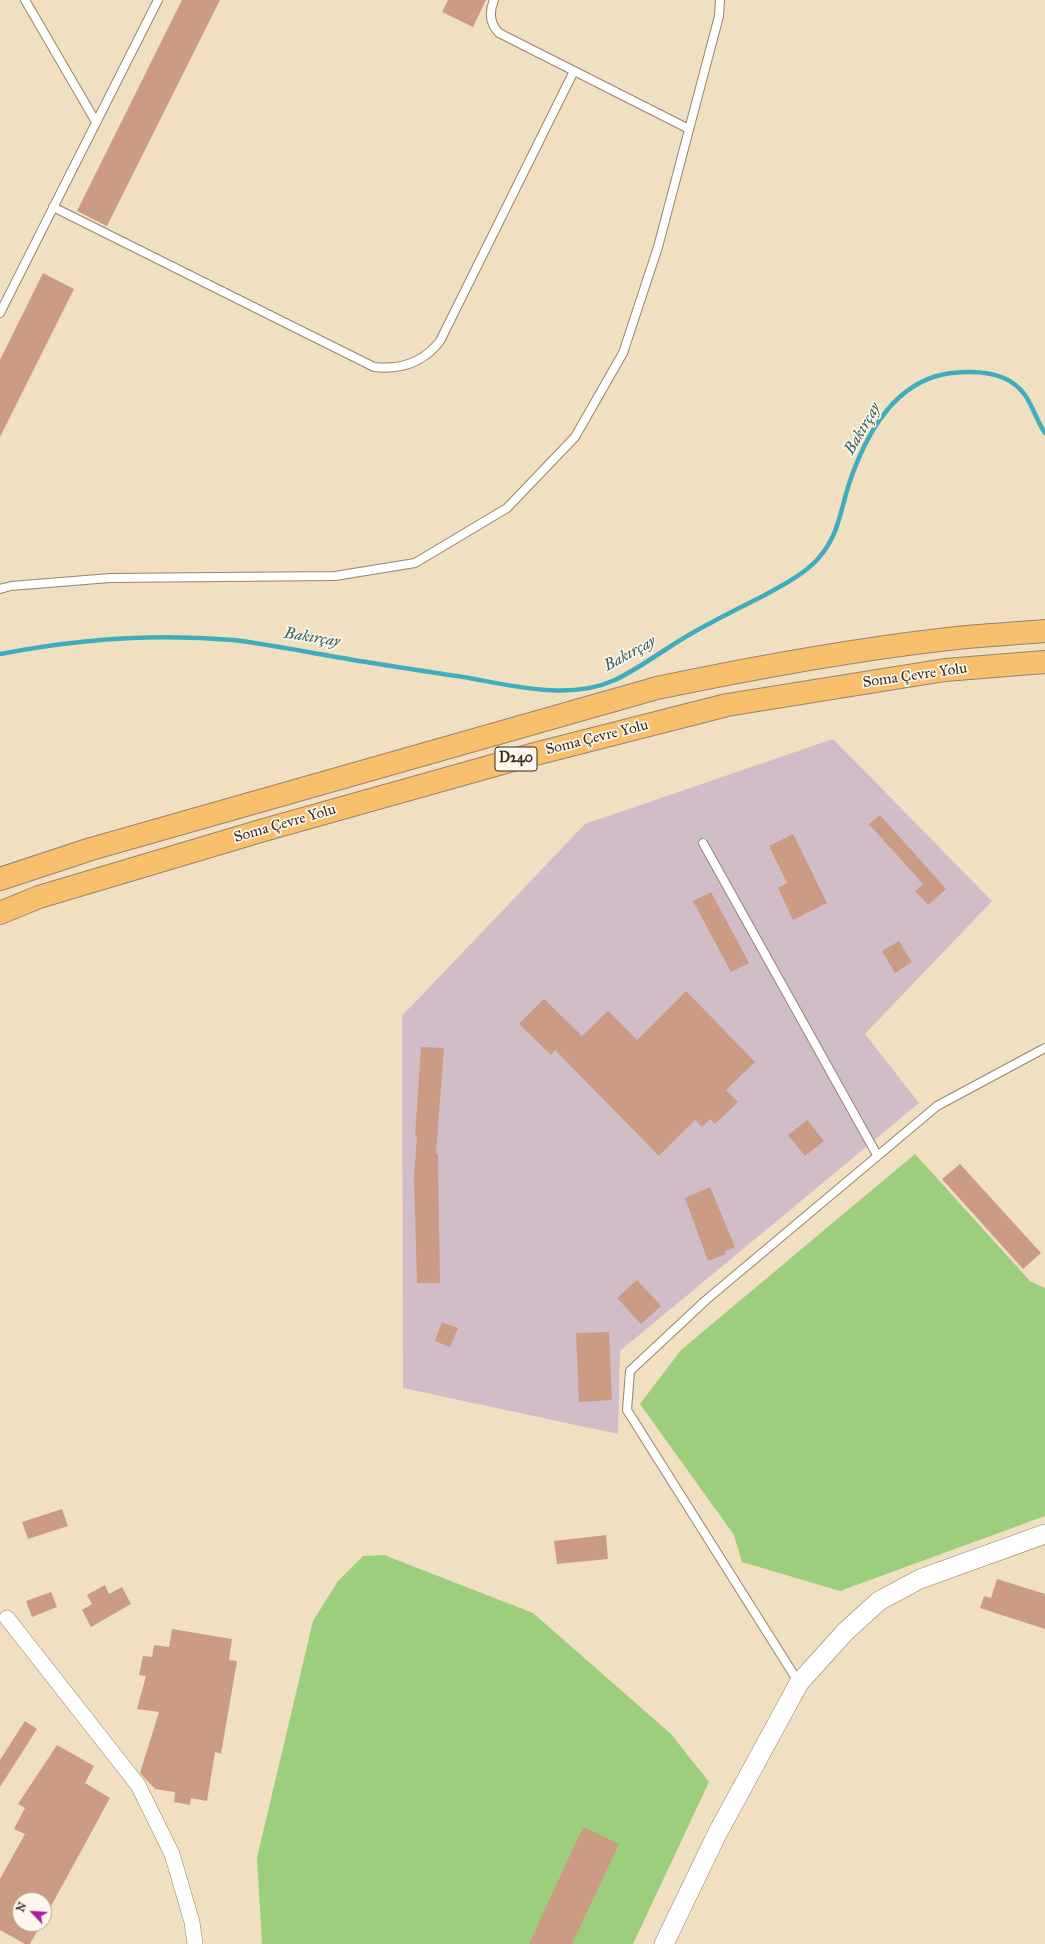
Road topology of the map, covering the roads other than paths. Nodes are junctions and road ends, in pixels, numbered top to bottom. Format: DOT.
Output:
graph roads {
  1 [pos="25,0"];
  2 [pos="158,0"];
  3 [pos="494,0"];
  4 [pos="720,0"];
  5 [pos="574,71"];
  6 [pos="96,122"];
  7 [pos="689,129"];
  8 [pos="54,207"];
  9 [pos="0,313"];
  10 [pos="0,589"];
  11 [pos="1045,631"];
  12 [pos="1045,662"];
  13 [pos="703,843"];
  14 [pos="0,879"];
  15 [pos="0,913"];
  16 [pos="1045,1048"];
  17 [pos="877,1155"];
  18 [pos="1045,1534"];
  19 [pos="7,1618"];
  20 [pos="799,1684"];
  21 [pos="195,1944"];
  22 [pos="664,1944"];
  1 -- 6 [label="lane"];
  2 -- 6 [label="lane"];
  3 -- 5 [label="lane"];
  4 -- 7 [label="lane"];
  5 -- 7 [label="lane"];
  5 -- 8 [label="lane"];
  6 -- 8 [label="lane"];
  7 -- 10 [label="lane"];
  8 -- 9 [label="lane"];
  11 -- 14 [label="highway, Soma Çevre Yolu / D240"];
  12 -- 15 [label="highway, Soma Çevre Yolu / D240"];
  13 -- 17 [label="lane"];
  16 -- 17 [label="lane"];
  17 -- 20 [label="lane"];
  18 -- 20 [label="street"];
  19 -- 21 [label="street"];
  20 -- 22 [label="street"];
}
